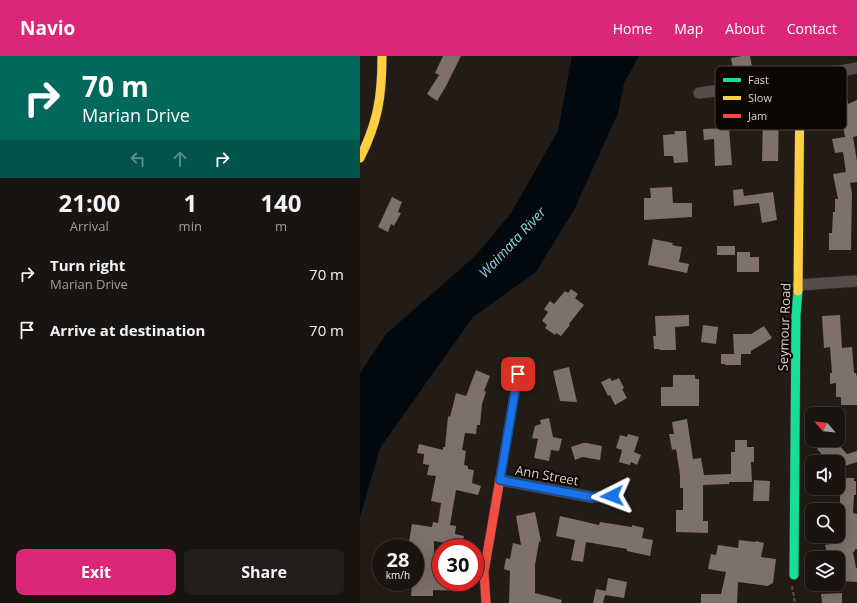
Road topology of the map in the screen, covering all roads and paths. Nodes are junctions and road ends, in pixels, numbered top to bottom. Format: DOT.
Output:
graph roads {
  1 [pos="382,56"];
  2 [pos="857,68"];
  3 [pos="847,70"];
  4 [pos="715,91"];
  5 [pos="699,93"];
  6 [pos="800,130"];
  7 [pos="360,158"];
  8 [pos="857,282"];
  9 [pos="798,285"];
  10 [pos="518,374"];
  11 [pos="500,480"];
  12 [pos="612,496"];
  13 [pos="794,575"];
  14 [pos="486,603"];
  15 [pos="795,603"];
  1 -- 7 [label="street"];
  2 -- 3 [label="street"];
  4 -- 5 [label="street"];
  6 -- 9 [label="street, Seymour Road"];
  8 -- 9 [label="street"];
  9 -- 13 [label="street, Seymour Road"];
  10 -- 11 [label="street"];
  11 -- 12 [label="street, Ann Street"];
  11 -- 14 [label="street"];
  13 -- 15 [label="path"];
}
